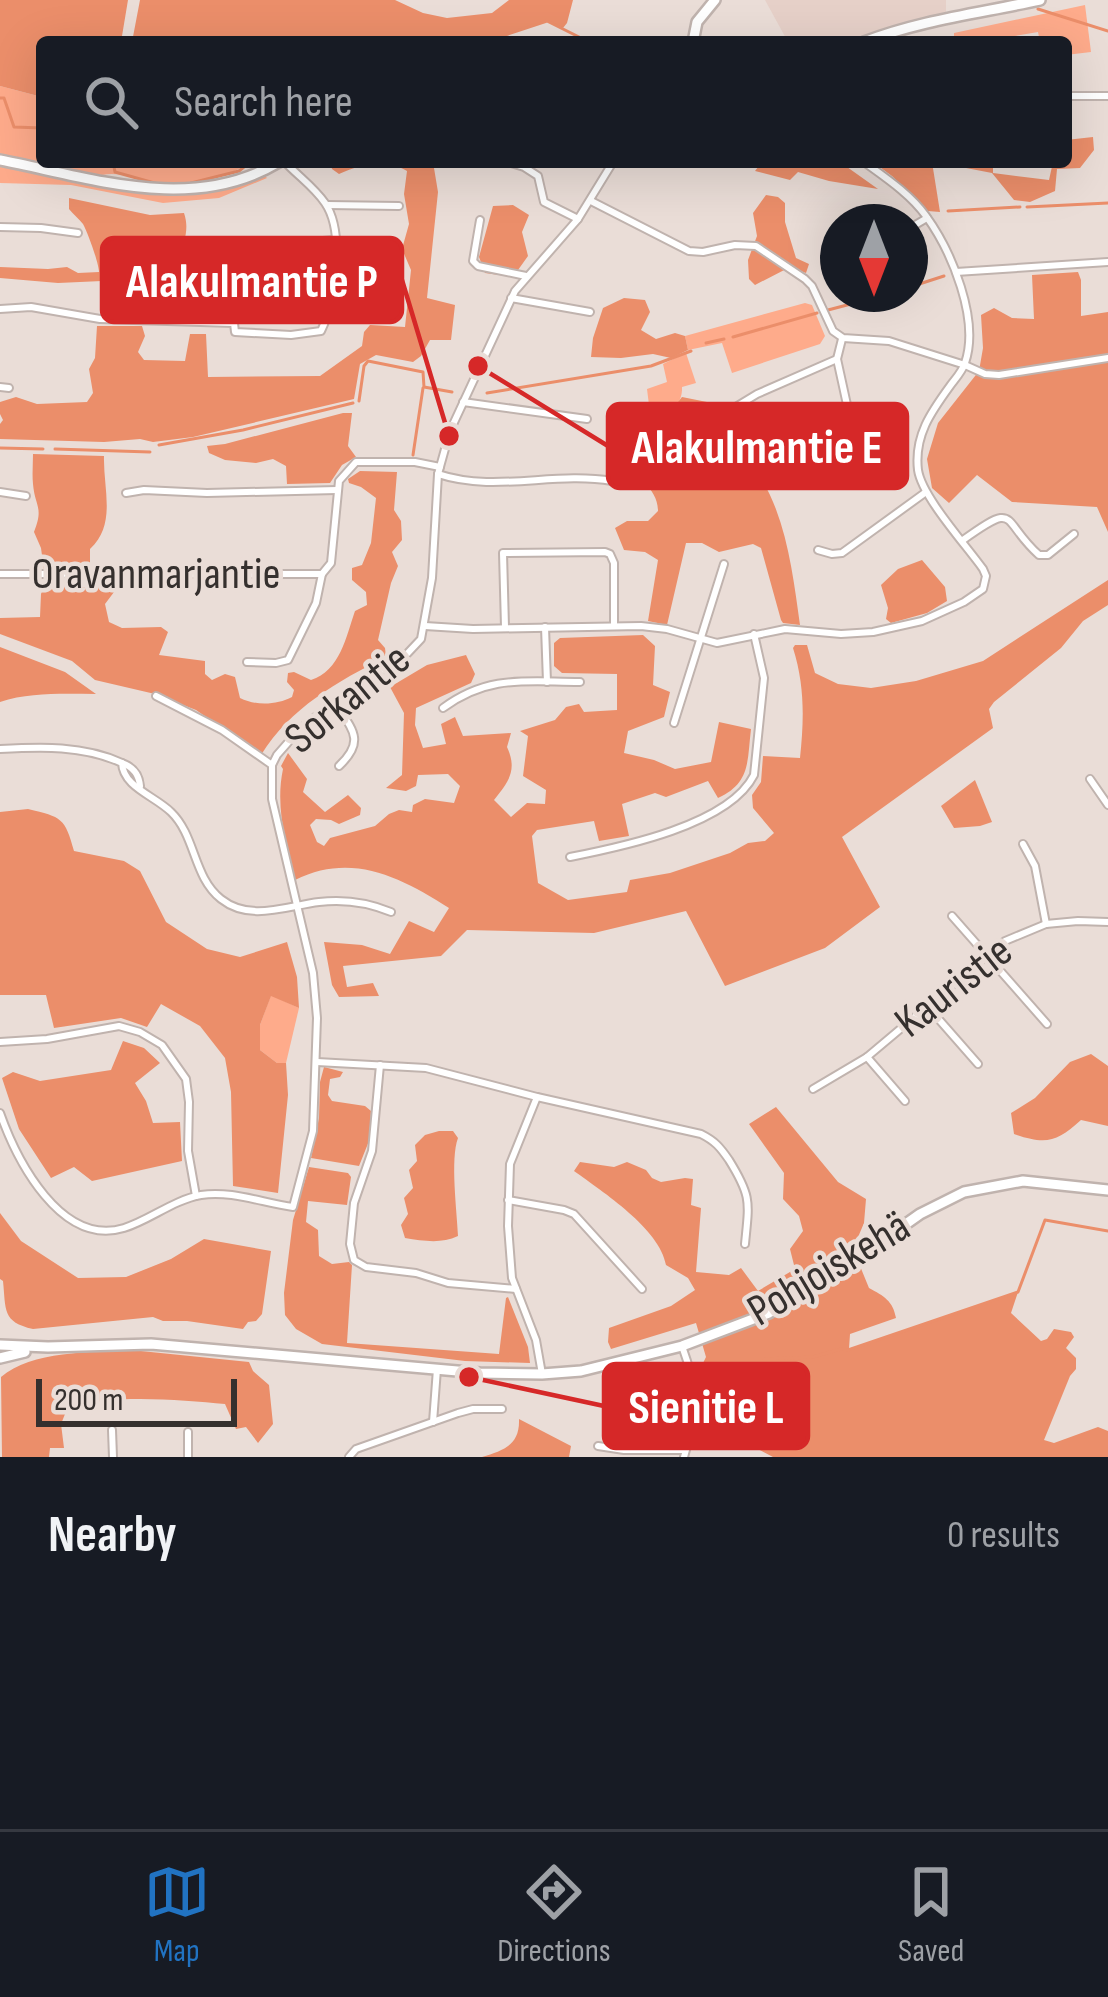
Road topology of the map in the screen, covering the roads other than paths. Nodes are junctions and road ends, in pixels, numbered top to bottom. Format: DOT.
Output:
graph roads {
  1 [pos="716,0"];
  2 [pos="1040,0"];
  3 [pos="902,29"];
  4 [pos="694,36"];
  5 [pos="882,36"];
  6 [pos="904,36"];
  7 [pos="1072,96"];
  8 [pos="1108,96"];
  9 [pos="0,160"];
  10 [pos="36,167"];
  11 [pos="39,168"];
  12 [pos="267,168"];
  13 [pos="288,168"];
  14 [pos="526,168"];
  15 [pos="610,168"];
  16 [pos="873,168"];
  17 [pos="592,201"];
  18 [pos="913,204"];
  19 [pos="327,206"];
  20 [pos="399,206"];
  21 [pos="578,219"];
  22 [pos="480,220"];
  23 [pos="928,220"];
  24 [pos="0,227"];
  25 [pos="78,233"];
  26 [pos="334,240"];
  27 [pos="190,242"];
  28 [pos="1108,262"];
  29 [pos="956,272"];
  30 [pos="526,276"];
  31 [pos="336,283"];
  32 [pos="392,288"];
  33 [pos="511,298"];
  34 [pos="0,309"];
  35 [pos="590,312"];
  36 [pos="842,338"];
  37 [pos="1108,358"];
  38 [pos="837,359"];
  39 [pos="965,364"];
  40 [pos="463,402"];
  41 [pos="729,411"];
  42 [pos="587,418"];
  43 [pos="759,466"];
  44 [pos="439,471"];
  45 [pos="612,481"];
  46 [pos="337,490"];
  47 [pos="0,492"];
  48 [pos="926,492"];
  49 [pos="126,493"];
  50 [pos="26,496"];
  51 [pos="1074,535"];
  52 [pos="963,540"];
  53 [pos="818,550"];
  54 [pos="724,564"];
  55 [pos="0,574"];
  56 [pos="322,574"];
  57 [pos="614,625"];
  58 [pos="424,626"];
  59 [pos="545,627"];
  60 [pos="505,628"];
  61 [pos="754,634"];
  62 [pos="701,638"];
  63 [pos="248,662"];
  64 [pos="547,682"];
  65 [pos="580,682"];
  66 [pos="156,696"];
  67 [pos="334,702"];
  68 [pos="443,708"];
  69 [pos="674,723"];
  70 [pos="0,749"];
  71 [pos="272,765"];
  72 [pos="339,766"];
  73 [pos="1090,779"];
  74 [pos="1108,806"];
  75 [pos="1023,844"];
  76 [pos="570,856"];
  77 [pos="297,905"];
  78 [pos="391,912"];
  79 [pos="952,916"];
  80 [pos="1108,922"];
  81 [pos="1046,924"];
  82 [pos="987,954"];
  83 [pos="928,1006"];
  84 [pos="1047,1024"];
  85 [pos="0,1042"];
  86 [pos="867,1057"];
  87 [pos="317,1062"];
  88 [pos="978,1064"];
  89 [pos="380,1065"];
  90 [pos="814,1089"];
  91 [pos="537,1097"];
  92 [pos="904,1101"];
  93 [pos="0,1113"];
  94 [pos="1108,1190"];
  95 [pos="196,1196"];
  96 [pos="508,1200"];
  97 [pos="745,1244"];
  98 [pos="515,1289"];
  99 [pos="642,1289"];
  100 [pos="0,1345"];
  101 [pos="682,1346"];
  102 [pos="48,1347"];
  103 [pos="0,1358"];
  104 [pos="437,1369"];
  105 [pos="542,1374"];
  106 [pos="502,1409"];
  107 [pos="433,1422"];
  108 [pos="112,1430"];
  109 [pos="188,1432"];
  110 [pos="598,1446"];
  111 [pos="685,1454"];
  112 [pos="113,1457"];
  113 [pos="188,1457"];
  114 [pos="349,1457"];
  1 -- 4 [label="main road"];
  2 -- 3 [label="main road"];
  3 -- 5 [label="main road"];
  3 -- 6 [label="street"];
  7 -- 8 [label="street"];
  9 -- 10 [label="main road"];
  11 -- 12 [label="main road"];
  13 -- 19 [label="street"];
  14 -- 21 [label="street"];
  15 -- 17 [label="street, Sorkantie"];
  16 -- 18 [label="street"];
  17 -- 21 [label="street, Sorkantie"];
  17 -- 36 [label="street"];
  19 -- 20 [label="street"];
  19 -- 26 [label="street"];
  21 -- 30 [label="street, Sorkantie"];
  22 -- 30 [label="street"];
  23 -- 29 [label="street"];
  24 -- 25 [label="street"];
  26 -- 27 [label="street"];
  26 -- 31 [label="street"];
  28 -- 29 [label="street"];
  29 -- 39 [label="street"];
  30 -- 33 [label="street, Sorkantie"];
  31 -- 32 [label="street"];
  31 -- 34 [label="street"];
  33 -- 35 [label="street"];
  33 -- 40 [label="street, Sorkantie"];
  36 -- 38 [label="street"];
  36 -- 39 [label="street"];
  37 -- 39 [label="street"];
  38 -- 41 [label="street"];
  38 -- 43 [label="street"];
  39 -- 48 [label="street"];
  40 -- 42 [label="street"];
  40 -- 44 [label="street, Sorkantie"];
  44 -- 45 [label="street"];
  44 -- 46 [label="street"];
  44 -- 58 [label="street, Sorkantie"];
  46 -- 49 [label="street"];
  46 -- 56 [label="street, Oravanmarjantie"];
  47 -- 50 [label="street"];
  48 -- 52 [label="street"];
  48 -- 53 [label="street"];
  51 -- 52 [label="street"];
  52 -- 61 [label="street"];
  54 -- 62 [label="street"];
  55 -- 56 [label="street, Oravanmarjantie"];
  56 -- 63 [label="street"];
  57 -- 59 [label="street"];
  57 -- 60 [label="street"];
  57 -- 62 [label="street"];
  58 -- 60 [label="street"];
  58 -- 67 [label="street, Sorkantie"];
  59 -- 60 [label="street"];
  59 -- 64 [label="street"];
  61 -- 62 [label="street"];
  61 -- 76 [label="street"];
  62 -- 69 [label="street"];
  64 -- 65 [label="street"];
  64 -- 68 [label="street"];
  66 -- 71 [label="street"];
  67 -- 71 [label="street, Sorkantie"];
  67 -- 72 [label="street"];
  70 -- 77 [label="street"];
  71 -- 77 [label="street, Sorkantie"];
  73 -- 74 [label="street"];
  75 -- 81 [label="street"];
  77 -- 78 [label="street"];
  77 -- 87 [label="street, Sorkantie"];
  79 -- 82 [label="street"];
  80 -- 81 [label="street, Kauristie"];
  81 -- 82 [label="street, Kauristie"];
  82 -- 83 [label="street, Kauristie"];
  82 -- 84 [label="street"];
  83 -- 86 [label="street, Kauristie"];
  83 -- 88 [label="street"];
  85 -- 95 [label="street"];
  86 -- 90 [label="street, Kauristie"];
  86 -- 92 [label="street"];
  87 -- 89 [label="street"];
  87 -- 95 [label="street, Sorkantie"];
  89 -- 91 [label="street"];
  89 -- 98 [label="street"];
  91 -- 96 [label="street"];
  91 -- 97 [label="street"];
  93 -- 95 [label="street"];
  94 -- 101 [label="main road, Pohjoiskehä"];
  96 -- 98 [label="street"];
  96 -- 99 [label="street"];
  98 -- 105 [label="street"];
  100 -- 102 [label="main road, Pohjoiskehä"];
  101 -- 105 [label="main road, Pohjoiskehä"];
  101 -- 111 [label="street"];
  102 -- 103 [label="main road, Pohjoiskehä"];
  102 -- 104 [label="main road, Pohjoiskehä"];
  104 -- 105 [label="main road, Pohjoiskehä"];
  104 -- 107 [label="street"];
  106 -- 107 [label="street"];
  107 -- 114 [label="street"];
  108 -- 112 [label="street"];
  109 -- 113 [label="street"];
  110 -- 111 [label="street"];
}
